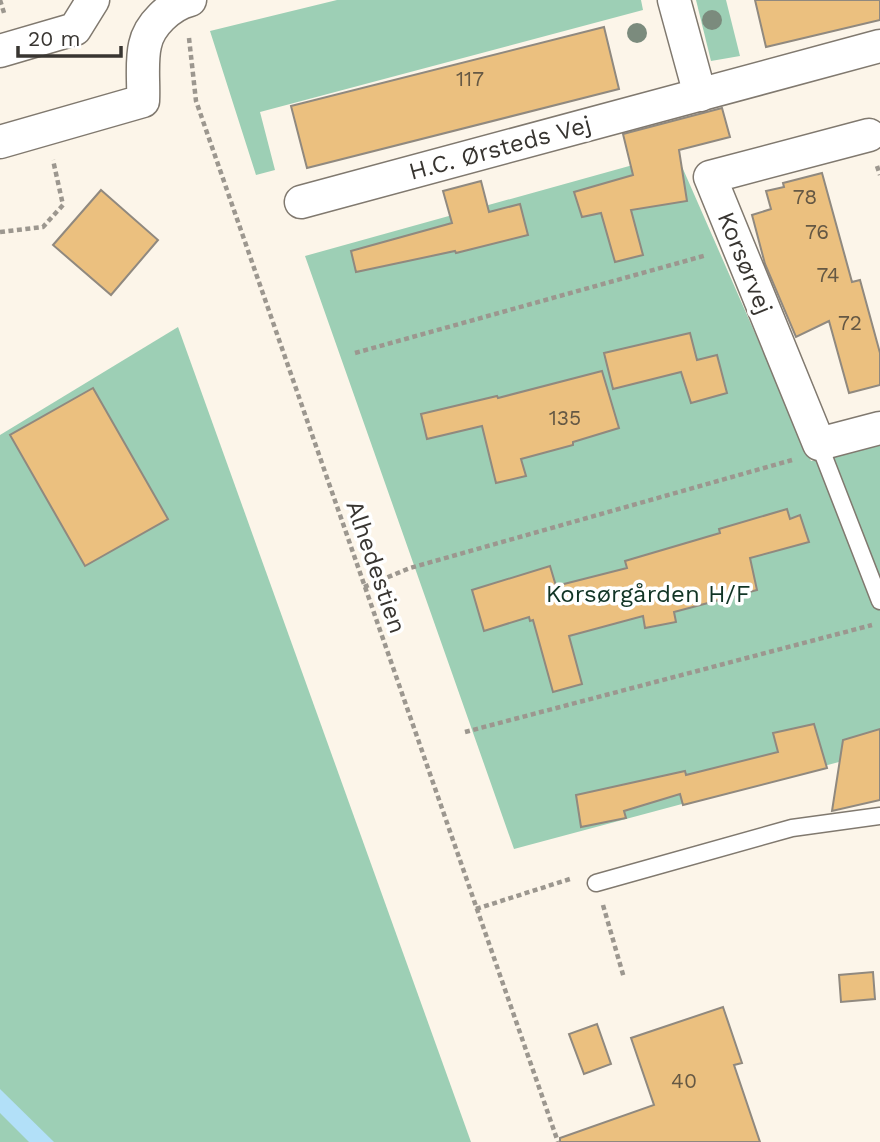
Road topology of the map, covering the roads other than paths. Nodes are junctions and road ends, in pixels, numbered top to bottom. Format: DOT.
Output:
graph roads {
  1 [pos="93,0"];
  2 [pos="674,0"];
  3 [pos="184,1"];
  4 [pos="880,46"];
  5 [pos="0,51"];
  6 [pos="700,95"];
  7 [pos="869,135"];
  8 [pos="0,142"];
  9 [pos="301,202"];
  10 [pos="880,428"];
  11 [pos="819,444"];
  12 [pos="880,601"];
  13 [pos="880,816"];
  14 [pos="596,883"];
  1 -- 5 [label="street"];
  2 -- 6 [label="street"];
  3 -- 8 [label="street"];
  4 -- 6 [label="street, H.C. Ørsteds Vej"];
  6 -- 9 [label="street, H.C. Ørsteds Vej"];
  7 -- 11 [label="street, Korsørvej"];
  10 -- 11 [label="street"];
  11 -- 12 [label="lane"];
  13 -- 14 [label="lane"];
}
